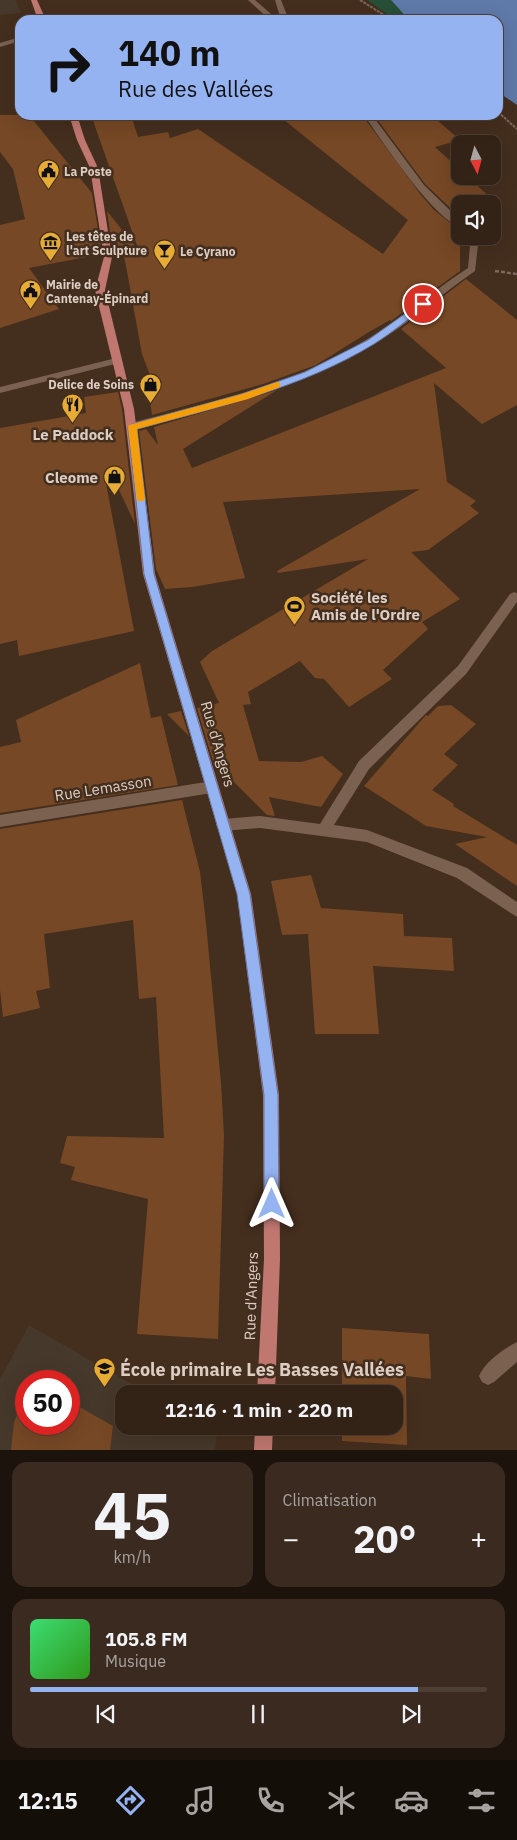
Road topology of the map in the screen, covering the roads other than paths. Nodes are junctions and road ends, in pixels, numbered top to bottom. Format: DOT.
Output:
graph roads {
  1 [pos="34,0"];
  2 [pos="251,0"];
  3 [pos="278,0"];
  4 [pos="40,15"];
  5 [pos="268,15"];
  6 [pos="283,15"];
  7 [pos="15,40"];
  8 [pos="0,45"];
  9 [pos="75,120"];
  10 [pos="371,120"];
  11 [pos="451,217"];
  12 [pos="474,245"];
  13 [pos="116,361"];
  14 [pos="0,390"];
  15 [pos="132,427"];
  16 [pos="514,597"];
  17 [pos="212,787"];
  18 [pos="0,821"];
  19 [pos="223,825"];
  20 [pos="324,829"];
  21 [pos="517,910"];
  22 [pos="517,1351"];
  23 [pos="488,1376"];
  24 [pos="266,1385"];
  25 [pos="264,1435"];
  26 [pos="263,1450"];
  1 -- 4 [label="main road"];
  2 -- 5 [label="street"];
  3 -- 6 [label="street"];
  7 -- 8 [label="street"];
  9 -- 13 [label="main road, Rue d'Angers"];
  10 -- 11 [label="street"];
  12 -- 15 [label="street"];
  13 -- 14 [label="street"];
  13 -- 15 [label="main road, Rue d'Angers"];
  15 -- 17 [label="main road, Rue d'Angers"];
  16 -- 20 [label="street"];
  17 -- 18 [label="street, Rue Lemasson"];
  17 -- 19 [label="main road, Rue d'Angers"];
  19 -- 20 [label="street"];
  19 -- 24 [label="main road, Rue d'Angers"];
  20 -- 21 [label="street"];
  22 -- 23 [label="street"];
  25 -- 26 [label="main road"];
}
